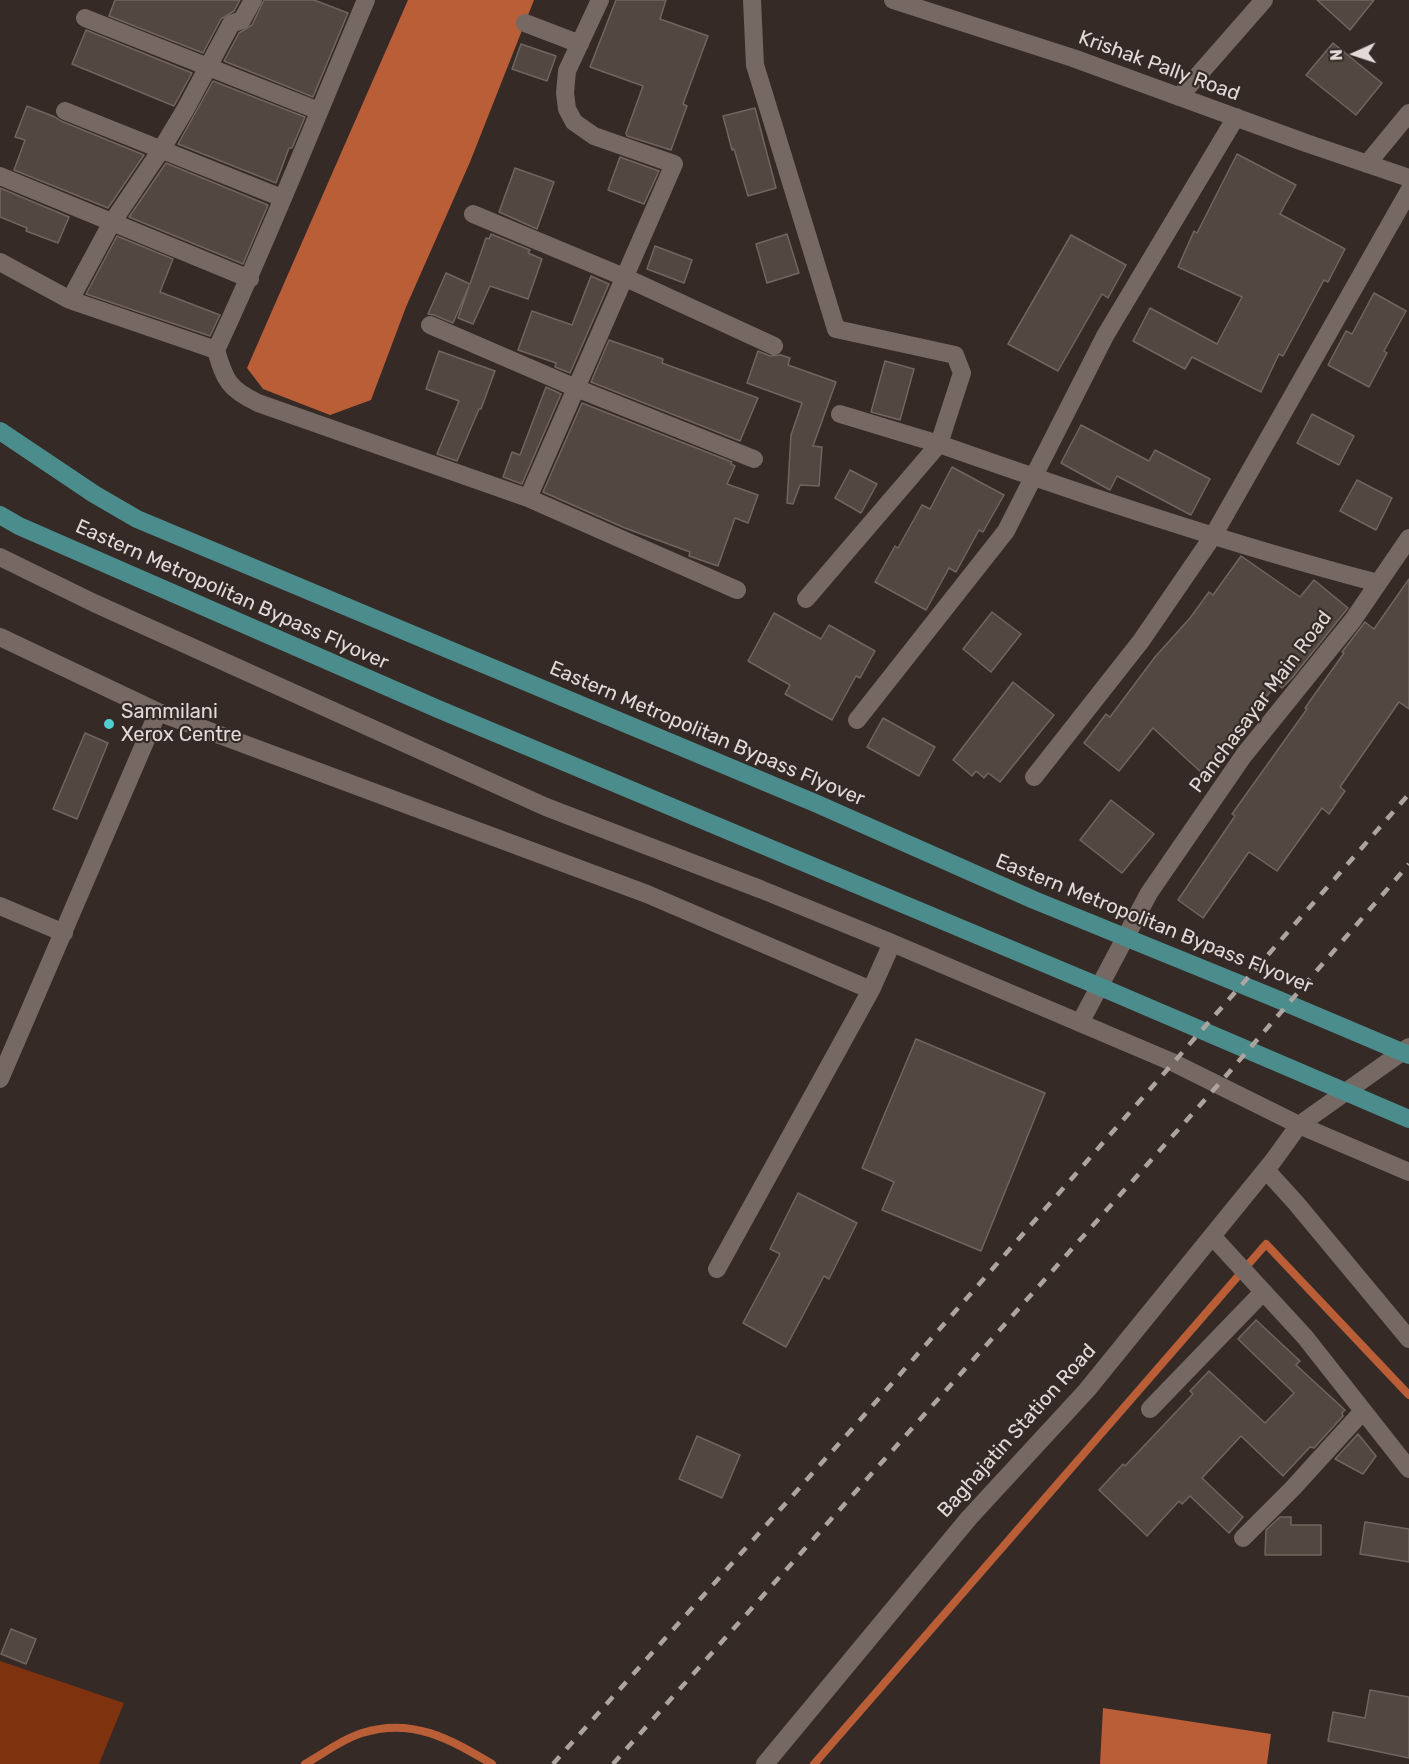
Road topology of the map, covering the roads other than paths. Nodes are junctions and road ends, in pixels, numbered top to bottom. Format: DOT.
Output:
graph roads {
  1 [pos="252,0"];
  2 [pos="600,0"];
  3 [pos="752,0"];
  4 [pos="1264,0"];
  5 [pos="900,1"];
  6 [pos="359,2"];
  7 [pos="85,18"];
  8 [pos="525,23"];
  9 [pos="580,44"];
  10 [pos="207,68"];
  11 [pos="1179,97"];
  12 [pos="64,111"];
  13 [pos="319,111"];
  14 [pos="1409,113"];
  15 [pos="1236,117"];
  16 [pos="161,150"];
  17 [pos="1367,164"];
  18 [pos="0,176"];
  19 [pos="1409,178"];
  20 [pos="1409,190"];
  21 [pos="282,198"];
  22 [pos="473,214"];
  23 [pos="111,224"];
  24 [pos="0,262"];
  25 [pos="624,277"];
  26 [pos="250,279"];
  27 [pos="70,300"];
  28 [pos="430,325"];
  29 [pos="774,346"];
  30 [pos="216,350"];
  31 [pos="576,388"];
  32 [pos="840,414"];
  33 [pos="0,431"];
  34 [pos="939,444"];
  35 [pos="754,459"];
  36 [pos="1033,477"];
  37 [pos="528,498"];
  38 [pos="0,515"];
  39 [pos="1214,536"];
  40 [pos="1409,538"];
  41 [pos="0,557"];
  42 [pos="1378,583"];
  43 [pos="737,590"];
  44 [pos="806,599"];
  45 [pos="0,637"];
  46 [pos="158,712"];
  47 [pos="857,720"];
  48 [pos="1034,777"];
  49 [pos="0,906"];
  50 [pos="64,933"];
  51 [pos="892,943"];
  52 [pos="871,990"];
  53 [pos="1080,1023"];
  54 [pos="1409,1047"];
  55 [pos="1409,1055"];
  56 [pos="0,1079"];
  57 [pos="1409,1119"];
  58 [pos="1299,1125"];
  59 [pos="1266,1170"];
  60 [pos="1409,1172"];
  61 [pos="1212,1236"];
  62 [pos="717,1269"];
  63 [pos="1258,1286"];
  64 [pos="1409,1339"];
  65 [pos="1150,1409"];
  66 [pos="1363,1411"];
  67 [pos="1409,1469"];
  68 [pos="1243,1538"];
  69 [pos="765,1764"];
  1 -- 10 [label="street"];
  2 -- 9 [label="street"];
  3 -- 34 [label="street"];
  4 -- 11 [label="street"];
  5 -- 11 [label="street, Krishak Pally Road"];
  6 -- 13 [label="street"];
  7 -- 10 [label="street"];
  8 -- 9 [label="street"];
  9 -- 25 [label="street"];
  10 -- 13 [label="street"];
  10 -- 16 [label="street"];
  11 -- 15 [label="street, Krishak Pally Road"];
  12 -- 16 [label="street"];
  13 -- 21 [label="street"];
  14 -- 17 [label="street"];
  15 -- 17 [label="street, Krishak Pally Road"];
  15 -- 36 [label="street"];
  16 -- 21 [label="street"];
  16 -- 23 [label="street"];
  17 -- 19 [label="street, Krishak Pally Road"];
  18 -- 23 [label="street"];
  20 -- 39 [label="street"];
  21 -- 26 [label="street"];
  22 -- 25 [label="street"];
  23 -- 26 [label="street"];
  23 -- 27 [label="street"];
  24 -- 27 [label="street"];
  25 -- 29 [label="street"];
  25 -- 31 [label="street"];
  26 -- 30 [label="street"];
  27 -- 30 [label="street"];
  28 -- 31 [label="street"];
  30 -- 37 [label="street"];
  31 -- 35 [label="street"];
  31 -- 37 [label="street"];
  32 -- 34 [label="street"];
  33 -- 55 [label="main road, Eastern Metropolitan Bypass Flyover"];
  34 -- 36 [label="street"];
  34 -- 44 [label="street"];
  36 -- 39 [label="street"];
  36 -- 47 [label="street"];
  37 -- 43 [label="street"];
  38 -- 57 [label="main road, Eastern Metropolitan Bypass Flyover"];
  39 -- 42 [label="street"];
  39 -- 48 [label="street"];
  40 -- 42 [label="street, Panchasayar Main Road"];
  41 -- 51 [label="street"];
  42 -- 53 [label="street, Panchasayar Main Road"];
  45 -- 46 [label="street"];
  46 -- 50 [label="street"];
  46 -- 52 [label="street"];
  49 -- 50 [label="street"];
  50 -- 56 [label="street"];
  51 -- 52 [label="street"];
  51 -- 53 [label="street"];
  52 -- 62 [label="street"];
  53 -- 58 [label="street"];
  54 -- 58 [label="street, Baghajatin Station Road"];
  58 -- 59 [label="street, Baghajatin Station Road"];
  58 -- 60 [label="street"];
  59 -- 61 [label="street, Baghajatin Station Road"];
  59 -- 64 [label="street"];
  61 -- 63 [label="street"];
  61 -- 69 [label="street, Baghajatin Station Road"];
  63 -- 65 [label="street"];
  63 -- 66 [label="street"];
  66 -- 67 [label="street"];
  66 -- 68 [label="street"];
}
